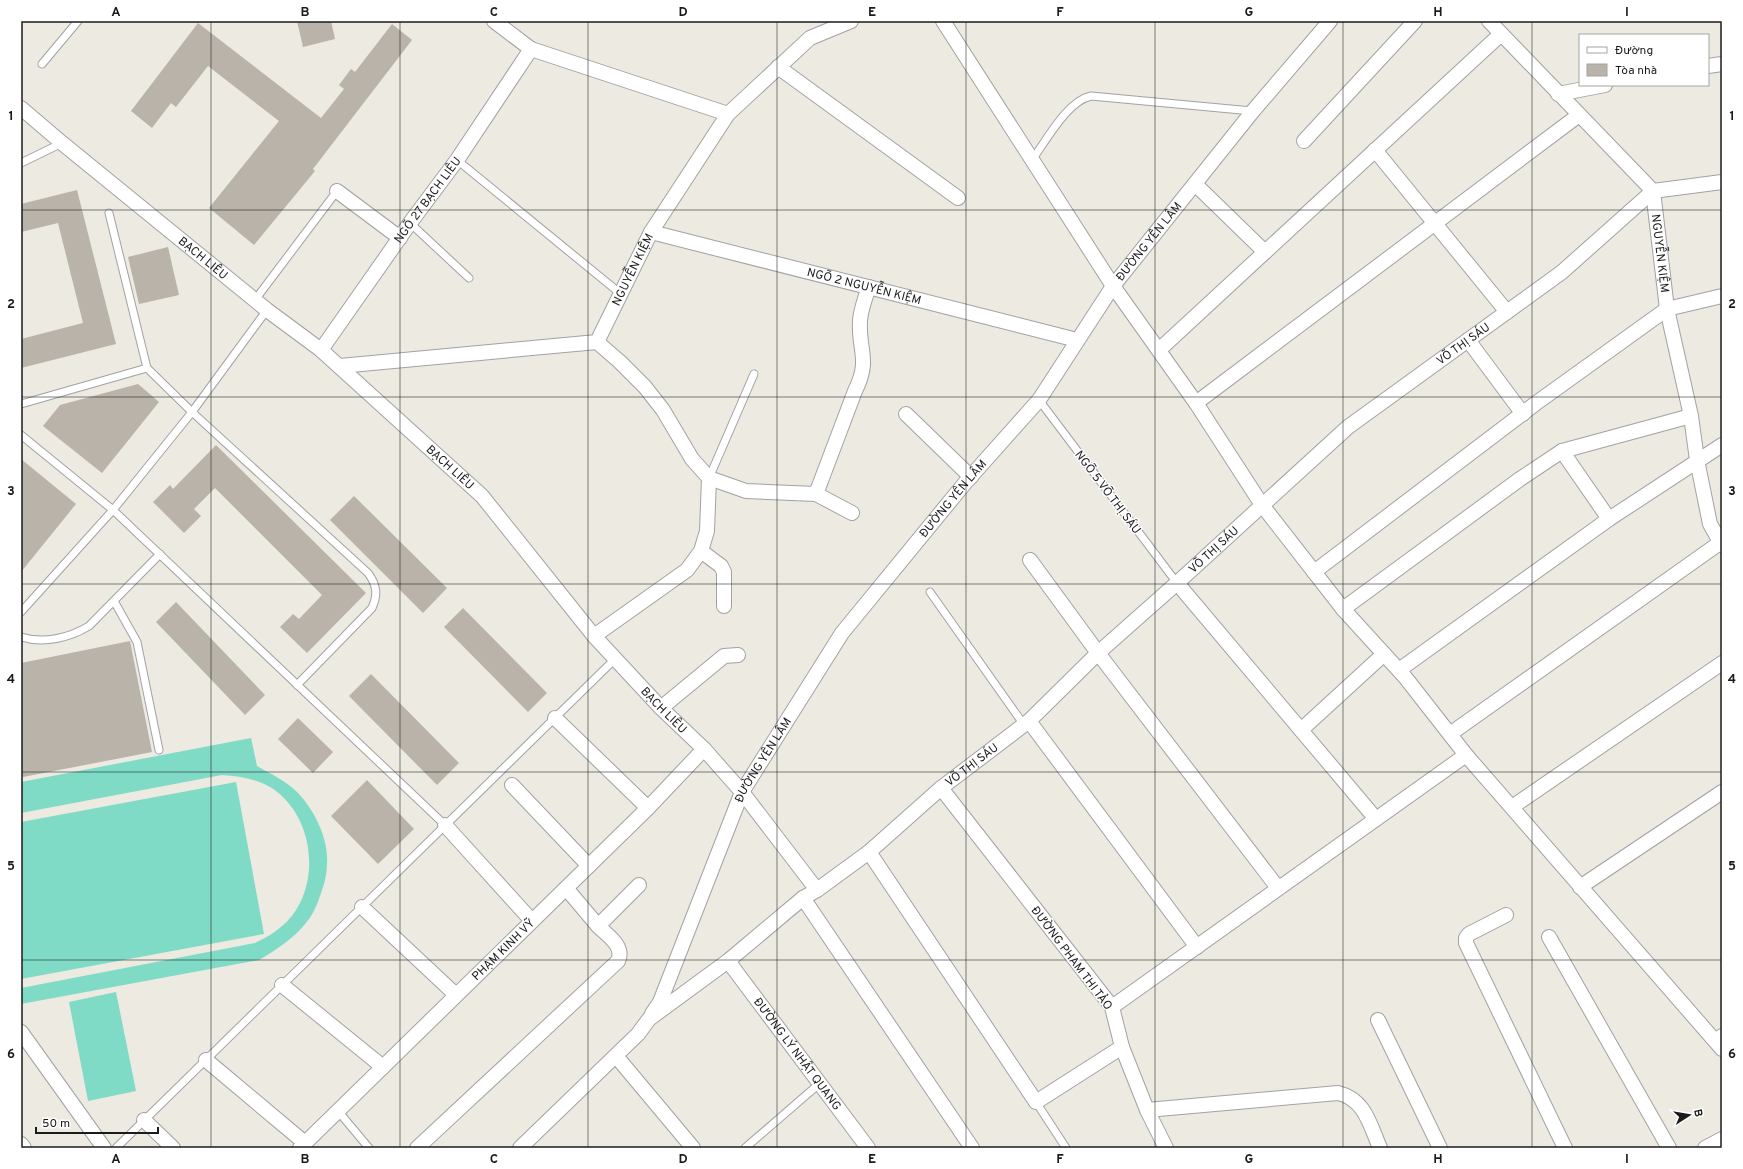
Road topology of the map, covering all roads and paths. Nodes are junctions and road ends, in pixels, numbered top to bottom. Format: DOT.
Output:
graph roads {
  1 [pos="78,21"];
  2 [pos="494,21"];
  3 [pos="851,21"];
  4 [pos="943,21"];
  5 [pos="1330,21"];
  6 [pos="1416,21"];
  7 [pos="1489,21"];
  8 [pos="1501,34"];
  9 [pos="531,50"];
  10 [pos="42,64"];
  11 [pos="1722,64"];
  12 [pos="1709,66"];
  13 [pos="778,67"];
  14 [pos="1600,86"];
  15 [pos="1558,94"];
  16 [pos="21,108"];
  17 [pos="1253,111"];
  18 [pos="728,114"];
  19 [pos="1579,115"];
  20 [pos="1304,141"];
  21 [pos="62,143"];
  22 [pos="1375,150"];
  23 [pos="457,160"];
  24 [pos="1032,161"];
  25 [pos="21,163"];
  26 [pos="1722,182"];
  27 [pos="1195,184"];
  28 [pos="337,190"];
  29 [pos="1653,192"];
  30 [pos="958,198"];
  31 [pos="109,213"];
  32 [pos="410,223"];
  33 [pos="1435,223"];
  34 [pos="651,232"];
  35 [pos="400,238"];
  36 [pos="1265,252"];
  37 [pos="469,278"];
  38 [pos="1113,286"];
  39 [pos="869,287"];
  40 [pos="621,294"];
  41 [pos="1722,296"];
  42 [pos="255,300"];
  43 [pos="1666,309"];
  44 [pos="268,310"];
  45 [pos="1507,312"];
  46 [pos="1077,340"];
  47 [pos="1468,340"];
  48 [pos="597,342"];
  49 [pos="322,350"];
  50 [pos="1159,350"];
  51 [pos="340,366"];
  52 [pos="147,368"];
  53 [pos="754,374"];
  54 [pos="1038,400"];
  55 [pos="1196,403"];
  56 [pos="21,404"];
  57 [pos="192,412"];
  58 [pos="906,414"];
  59 [pos="1523,414"];
  60 [pos="1691,416"];
  61 [pos="21,435"];
  62 [pos="1722,445"];
  63 [pos="1562,451"];
  64 [pos="1696,460"];
  65 [pos="971,477"];
  66 [pos="709,478"];
  67 [pos="816,494"];
  68 [pos="1262,505"];
  69 [pos="113,510"];
  70 [pos="852,513"];
  71 [pos="1609,519"];
  72 [pos="1721,544"];
  73 [pos="701,551"];
  74 [pos="160,554"];
  75 [pos="1030,560"];
  76 [pos="1314,572"];
  77 [pos="1177,584"];
  78 [pos="930,592"];
  79 [pos="114,601"];
  80 [pos="724,606"];
  81 [pos="1343,609"];
  82 [pos="21,612"];
  83 [pos="594,636"];
  84 [pos="21,637"];
  85 [pos="1098,653"];
  86 [pos="1384,654"];
  87 [pos="738,655"];
  88 [pos="616,658"];
  89 [pos="1722,663"];
  90 [pos="1399,670"];
  91 [pos="298,685"];
  92 [pos="661,708"];
  93 [pos="555,718"];
  94 [pos="1026,723"];
  95 [pos="1301,730"];
  96 [pos="1450,734"];
  97 [pos="704,749"];
  98 [pos="159,750"];
  99 [pos="1466,755"];
  100 [pos="512,785"];
  101 [pos="941,788"];
  102 [pos="742,792"];
  103 [pos="1722,792"];
  104 [pos="1512,806"];
  105 [pos="648,808"];
  106 [pos="1376,819"];
  107 [pos="445,825"];
  108 [pos="869,852"];
  109 [pos="589,866"];
  110 [pos="639,885"];
  111 [pos="1580,886"];
  112 [pos="566,888"];
  113 [pos="1278,888"];
  114 [pos="817,890"];
  115 [pos="803,898"];
  116 [pos="362,906"];
  117 [pos="1506,915"];
  118 [pos="532,921"];
  119 [pos="598,926"];
  120 [pos="1549,936"];
  121 [pos="1197,947"];
  122 [pos="728,961"];
  123 [pos="282,985"];
  124 [pos="456,996"];
  125 [pos="1112,1007"];
  126 [pos="649,1020"];
  127 [pos="1378,1020"];
  128 [pos="21,1032"];
  129 [pos="1717,1035"];
  130 [pos="1122,1047"];
  131 [pos="1722,1049"];
  132 [pos="616,1056"];
  133 [pos="206,1060"];
  134 [pos="383,1067"];
  135 [pos="819,1084"];
  136 [pos="1036,1102"];
  137 [pos="1147,1110"];
  138 [pos="338,1111"];
  139 [pos="144,1120"];
  140 [pos="1722,1139"];
  141 [pos="21,1144"];
  142 [pos="302,1146"];
  143 [pos="24,1148"];
  144 [pos="104,1148"];
  145 [pos="116,1148"];
  146 [pos="173,1148"];
  147 [pos="368,1148"];
  148 [pos="417,1148"];
  149 [pos="520,1148"];
  150 [pos="693,1148"];
  151 [pos="745,1148"];
  152 [pos="868,1148"];
  153 [pos="972,1148"];
  154 [pos="1066,1148"];
  155 [pos="1166,1148"];
  156 [pos="1380,1148"];
  157 [pos="1440,1148"];
  158 [pos="1565,1148"];
  159 [pos="1669,1148"];
  160 [pos="1706,1148"];
  1 -- 10 [label="lane"];
  2 -- 9 [label="street"];
  3 -- 13 [label="street, NGUYỄN KIỆM"];
  4 -- 24 [label="street"];
  5 -- 17 [label="street, ĐƯỜNG YÊN LÂM"];
  6 -- 20 [label="street"];
  7 -- 8 [label="street"];
  8 -- 15 [label="street"];
  8 -- 22 [label="street"];
  9 -- 18 [label="street"];
  9 -- 23 [label="street, NGÕ 27 BẠCH LIÊU"];
  11 -- 12 [label="street"];
  13 -- 18 [label="street, NGUYỄN KIỆM"];
  13 -- 30 [label="street"];
  14 -- 15 [label="street"];
  15 -- 19 [label="street"];
  16 -- 21 [label="street, BẠCH LIÊU"];
  17 -- 24 [label="lane"];
  17 -- 27 [label="street, ĐƯỜNG YÊN LÂM"];
  18 -- 34 [label="street, NGUYỄN KIỆM"];
  19 -- 29 [label="street"];
  19 -- 33 [label="street"];
  21 -- 25 [label="lane"];
  21 -- 42 [label="street, BẠCH LIÊU"];
  22 -- 33 [label="street"];
  22 -- 36 [label="street"];
  23 -- 32 [label="street, NGÕ 27 BẠCH LIÊU"];
  23 -- 40 [label="lane"];
  24 -- 38 [label="street"];
  26 -- 29 [label="street"];
  27 -- 36 [label="street"];
  27 -- 38 [label="street, ĐƯỜNG YÊN LÂM"];
  28 -- 35 [label="street"];
  28 -- 42 [label="lane"];
  29 -- 43 [label="street, NGUYỄN KIỆM"];
  29 -- 45 [label="street, VÕ THỊ SÁU"];
  31 -- 52 [label="lane"];
  32 -- 35 [label="street, NGÕ 27 BẠCH LIÊU"];
  32 -- 37 [label="lane"];
  33 -- 45 [label="street"];
  33 -- 55 [label="street"];
  34 -- 39 [label="street, NGÕ 2 NGUYỄN KIỆM"];
  34 -- 40 [label="street, NGUYỄN KIỆM"];
  35 -- 49 [label="street, NGÕ 27 BẠCH LIÊU"];
  36 -- 50 [label="street"];
  38 -- 46 [label="street, ĐƯỜNG YÊN LÂM"];
  38 -- 50 [label="street"];
  39 -- 46 [label="street, NGÕ 2 NGUYỄN KIỆM"];
  39 -- 67 [label="street"];
  40 -- 48 [label="street, NGUYỄN KIỆM"];
  41 -- 43 [label="street"];
  42 -- 44 [label="street, BẠCH LIÊU"];
  43 -- 59 [label="street"];
  43 -- 60 [label="street, NGUYỄN KIỆM"];
  44 -- 49 [label="street, BẠCH LIÊU"];
  44 -- 57 [label="lane"];
  45 -- 47 [label="street, VÕ THỊ SÁU"];
  46 -- 54 [label="street, ĐƯỜNG YÊN LÂM"];
  47 -- 59 [label="street"];
  47 -- 68 [label="street, VÕ THỊ SÁU"];
  48 -- 51 [label="street"];
  48 -- 66 [label="street"];
  49 -- 51 [label="street, BẠCH LIÊU"];
  50 -- 55 [label="street"];
  51 -- 83 [label="street, BẠCH LIÊU"];
  52 -- 56 [label="lane"];
  52 -- 57 [label="lane"];
  53 -- 66 [label="lane"];
  54 -- 65 [label="street, ĐƯỜNG YÊN LÂM"];
  54 -- 77 [label="lane, NGÕ 5 VÕ THỊ SÁU"];
  55 -- 68 [label="street"];
  57 -- 69 [label="lane"];
  57 -- 91 [label="lane"];
  58 -- 65 [label="street"];
  59 -- 76 [label="street"];
  60 -- 63 [label="street"];
  60 -- 64 [label="street, NGUYỄN KIỆM"];
  61 -- 69 [label="lane"];
  62 -- 64 [label="street"];
  63 -- 71 [label="street"];
  63 -- 81 [label="street"];
  64 -- 71 [label="street"];
  64 -- 72 [label="street, NGUYỄN KIỆM"];
  65 -- 102 [label="street, ĐƯỜNG YÊN LÂM"];
  66 -- 67 [label="street"];
  66 -- 73 [label="street"];
  67 -- 70 [label="street"];
  68 -- 76 [label="street"];
  68 -- 77 [label="street, VÕ THỊ SÁU"];
  69 -- 74 [label="lane"];
  69 -- 82 [label="lane"];
  71 -- 90 [label="street"];
  72 -- 96 [label="street"];
  73 -- 80 [label="street"];
  73 -- 83 [label="street"];
  74 -- 79 [label="lane"];
  74 -- 91 [label="lane"];
  75 -- 85 [label="street"];
  76 -- 81 [label="street"];
  77 -- 85 [label="street, VÕ THỊ SÁU"];
  77 -- 95 [label="street"];
  78 -- 94 [label="lane"];
  79 -- 84 [label="lane"];
  79 -- 98 [label="lane"];
  81 -- 86 [label="street"];
  83 -- 88 [label="street, BẠCH LIÊU"];
  85 -- 94 [label="street, VÕ THỊ SÁU"];
  85 -- 113 [label="street"];
  86 -- 90 [label="street"];
  86 -- 95 [label="street"];
  87 -- 92 [label="street"];
  88 -- 92 [label="street, BẠCH LIÊU"];
  88 -- 93 [label="lane"];
  89 -- 104 [label="street"];
  90 -- 96 [label="street"];
  91 -- 107 [label="lane"];
  92 -- 97 [label="street, BẠCH LIÊU"];
  93 -- 105 [label="street"];
  93 -- 107 [label="lane"];
  94 -- 101 [label="street, VÕ THỊ SÁU"];
  94 -- 121 [label="street"];
  95 -- 106 [label="street"];
  96 -- 99 [label="street"];
  97 -- 102 [label="street, BẠCH LIÊU"];
  97 -- 105 [label="street, PHẠM KINH VỸ"];
  99 -- 104 [label="street"];
  99 -- 106 [label="street"];
  100 -- 109 [label="street"];
  101 -- 108 [label="street, VÕ THỊ SÁU"];
  101 -- 125 [label="street, ĐƯỜNG PHAM THI TẢO"];
  102 -- 114 [label="street, BẠCH LIÊU"];
  102 -- 126 [label="street, ĐƯỜNG YÊN LÂM"];
  103 -- 111 [label="street"];
  104 -- 111 [label="street"];
  105 -- 109 [label="street, PHẠM KINH VỸ"];
  106 -- 113 [label="street"];
  107 -- 116 [label="lane"];
  107 -- 118 [label="street"];
  108 -- 114 [label="street, VÕ THỊ SÁU"];
  108 -- 136 [label="street"];
  109 -- 112 [label="street, PHẠM KINH VỸ"];
  110 -- 119 [label="street"];
  111 -- 129 [label="street"];
  112 -- 118 [label="street, PHẠM KINH VỸ"];
  112 -- 119 [label="street"];
  113 -- 121 [label="street"];
  114 -- 115 [label="street, VÕ THỊ SÁU"];
  115 -- 122 [label="street, VÕ THỊ SÁU"];
  115 -- 153 [label="street"];
  116 -- 123 [label="lane"];
  116 -- 124 [label="street"];
  117 -- 158 [label="street"];
  118 -- 124 [label="street, PHẠM KINH VỸ"];
  119 -- 148 [label="street"];
  120 -- 159 [label="street"];
  121 -- 125 [label="street"];
  122 -- 126 [label="street, VÕ THỊ SÁU"];
  122 -- 135 [label="street, ĐƯỜNG LÝ NHẬT QUANG"];
  123 -- 133 [label="lane"];
  123 -- 134 [label="street"];
  124 -- 134 [label="street, PHẠM KINH VỸ"];
  125 -- 130 [label="street, ĐƯỜNG PHAM THI TẢO"];
  126 -- 132 [label="street"];
  127 -- 157 [label="street"];
  128 -- 144 [label="street"];
  129 -- 131 [label="street"];
  130 -- 136 [label="street"];
  130 -- 137 [label="street, ĐƯỜNG PHAM THI TẢO"];
  132 -- 149 [label="street"];
  132 -- 150 [label="street"];
  133 -- 139 [label="lane"];
  133 -- 142 [label="street"];
  134 -- 138 [label="street, PHẠM KINH VỸ"];
  135 -- 151 [label="lane"];
  135 -- 152 [label="street, ĐƯỜNG LÝ NHẬT QUANG"];
  136 -- 154 [label="lane"];
  137 -- 155 [label="street, ĐƯỜNG PHAM THI TẢO"];
  137 -- 156 [label="street"];
  138 -- 142 [label="street, PHẠM KINH VỸ"];
  138 -- 147 [label="lane"];
  139 -- 145 [label="lane"];
  139 -- 146 [label="street"];
  140 -- 160 [label="street"];
  141 -- 143 [label="street"];
}
